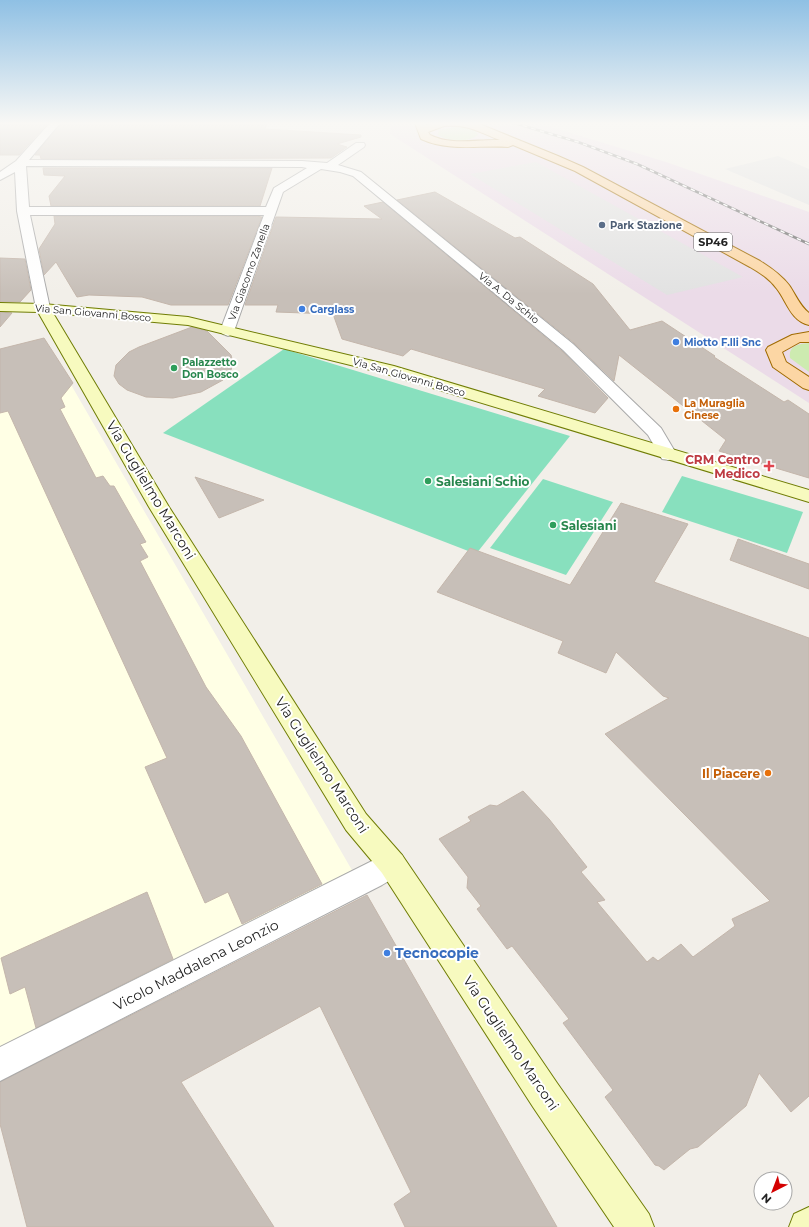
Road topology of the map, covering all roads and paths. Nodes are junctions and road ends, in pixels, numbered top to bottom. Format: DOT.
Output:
graph roads {
  1 [pos="21,180"];
  2 [pos="297,180"];
  3 [pos="365,180"];
  4 [pos="600,180"];
  5 [pos="278,190"];
  6 [pos="23,211"];
  7 [pos="232,211"];
  8 [pos="271,211"];
  9 [pos="0,307"];
  10 [pos="43,308"];
  11 [pos="796,310"];
  12 [pos="110,313"];
  13 [pos="809,321"];
  14 [pos="228,330"];
  15 [pos="803,337"];
  16 [pos="80,370"];
  17 [pos="809,385"];
  18 [pos="668,455"];
  19 [pos="809,496"];
  20 [pos="392,864"];
  21 [pos="0,1064"];
  22 [pos="636,1227"];
  1 -- 6 [label="street"];
  2 -- 5 [label="street"];
  3 -- 18 [label="street, Via A. Da Schio"];
  4 -- 11 [label="main road, SP46"];
  5 -- 7 [label="street"];
  5 -- 8 [label="street, Via Giacomo Zanella"];
  6 -- 7 [label="street"];
  6 -- 10 [label="street"];
  7 -- 8 [label="street"];
  8 -- 14 [label="street, Via Giacomo Zanella"];
  9 -- 10 [label="street, Via San Giovanni Bosco"];
  10 -- 12 [label="street, Via San Giovanni Bosco"];
  10 -- 16 [label="street, Via Guglielmo Marconi"];
  11 -- 13 [label="main road, SP46"];
  11 -- 15 [label="main road, SP46"];
  12 -- 14 [label="street, Via San Giovanni Bosco"];
  12 -- 16 [label="street, Via Guglielmo Marconi"];
  14 -- 18 [label="street, Via San Giovanni Bosco"];
  15 -- 17 [label="main road, SP46"];
  16 -- 20 [label="street, Via Guglielmo Marconi"];
  18 -- 19 [label="street, Via San Giovanni Bosco"];
  20 -- 21 [label="street, Vicolo Maddalena Leonzio"];
  20 -- 22 [label="street, Via Guglielmo Marconi"];
}
